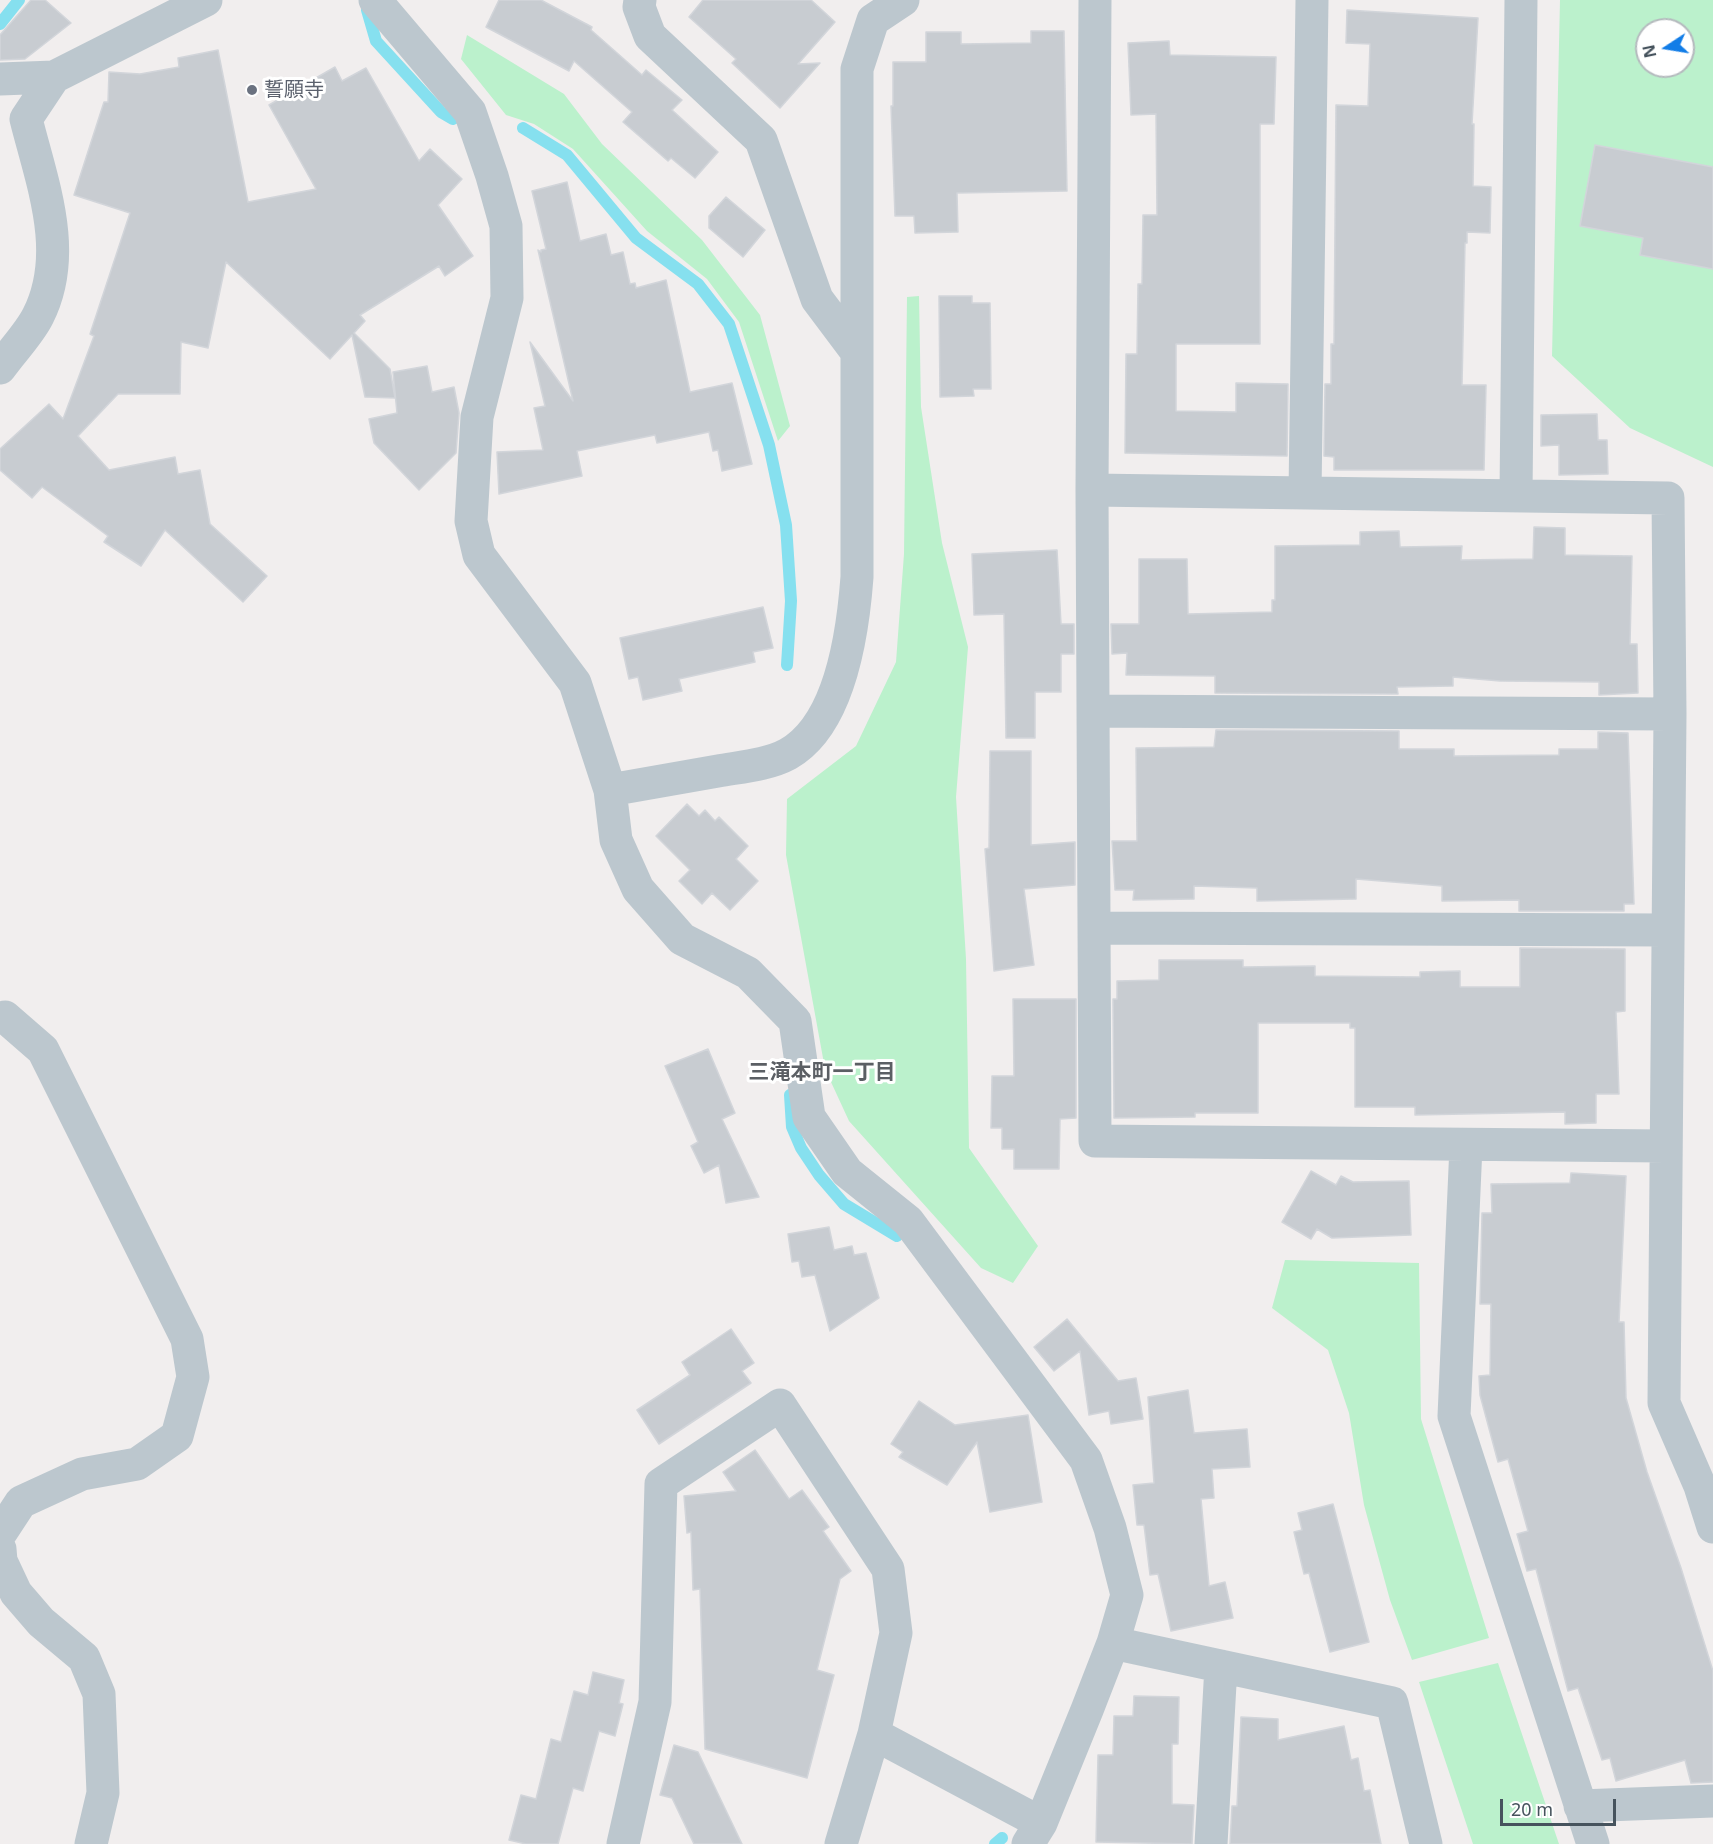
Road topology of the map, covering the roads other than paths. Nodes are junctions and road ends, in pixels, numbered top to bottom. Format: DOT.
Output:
graph roads {
  1 [pos="206,0"];
  2 [pos="375,0"];
  3 [pos="640,0"];
  4 [pos="903,0"];
  5 [pos="1095,0"];
  6 [pos="1312,0"];
  7 [pos="1521,0"];
  8 [pos="54,77"];
  9 [pos="0,79"];
  10 [pos="13,119"];
  11 [pos="856,351"];
  12 [pos="0,368"];
  13 [pos="1092,490"];
  14 [pos="1305,493"];
  15 [pos="1516,495"];
  16 [pos="1093,711"];
  17 [pos="1670,714"];
  18 [pos="610,790"];
  19 [pos="1095,928"];
  20 [pos="1668,930"];
  21 [pos="0,1018"];
  22 [pos="1466,1146"];
  23 [pos="1665,1146"];
  24 [pos="1713,1527"];
  25 [pos="0,1534"];
  26 [pos="0,1549"];
  27 [pos="1113,1643"];
  28 [pos="1221,1666"];
  29 [pos="874,1734"];
  30 [pos="1713,1801"];
  31 [pos="1580,1806"];
  32 [pos="1034,1833"];
  33 [pos="91,1844"];
  34 [pos="623,1844"];
  35 [pos="841,1844"];
  36 [pos="1211,1844"];
  37 [pos="1426,1844"];
  38 [pos="1593,1844"];
  1 -- 8 [label="street"];
  2 -- 18 [label="street"];
  3 -- 11 [label="street"];
  4 -- 11 [label="street"];
  5 -- 13 [label="street"];
  6 -- 14 [label="street"];
  7 -- 15 [label="street"];
  8 -- 9 [label="street"];
  8 -- 10 [label="street"];
  10 -- 12 [label="street"];
  11 -- 18 [label="street"];
  13 -- 14 [label="street"];
  13 -- 16 [label="street"];
  14 -- 15 [label="street"];
  15 -- 17 [label="street"];
  16 -- 17 [label="street"];
  16 -- 19 [label="street"];
  17 -- 20 [label="street"];
  18 -- 27 [label="street"];
  19 -- 20 [label="street"];
  19 -- 22 [label="street"];
  20 -- 23 [label="street"];
  21 -- 25 [label="street"];
  22 -- 23 [label="street"];
  22 -- 31 [label="street"];
  23 -- 24 [label="street"];
  26 -- 33 [label="street"];
  27 -- 28 [label="street"];
  27 -- 32 [label="street"];
  28 -- 36 [label="street"];
  28 -- 37 [label="street"];
  29 -- 32 [label="street"];
  29 -- 34 [label="street"];
  29 -- 35 [label="street"];
  30 -- 31 [label="street"];
  31 -- 38 [label="street"];
}
